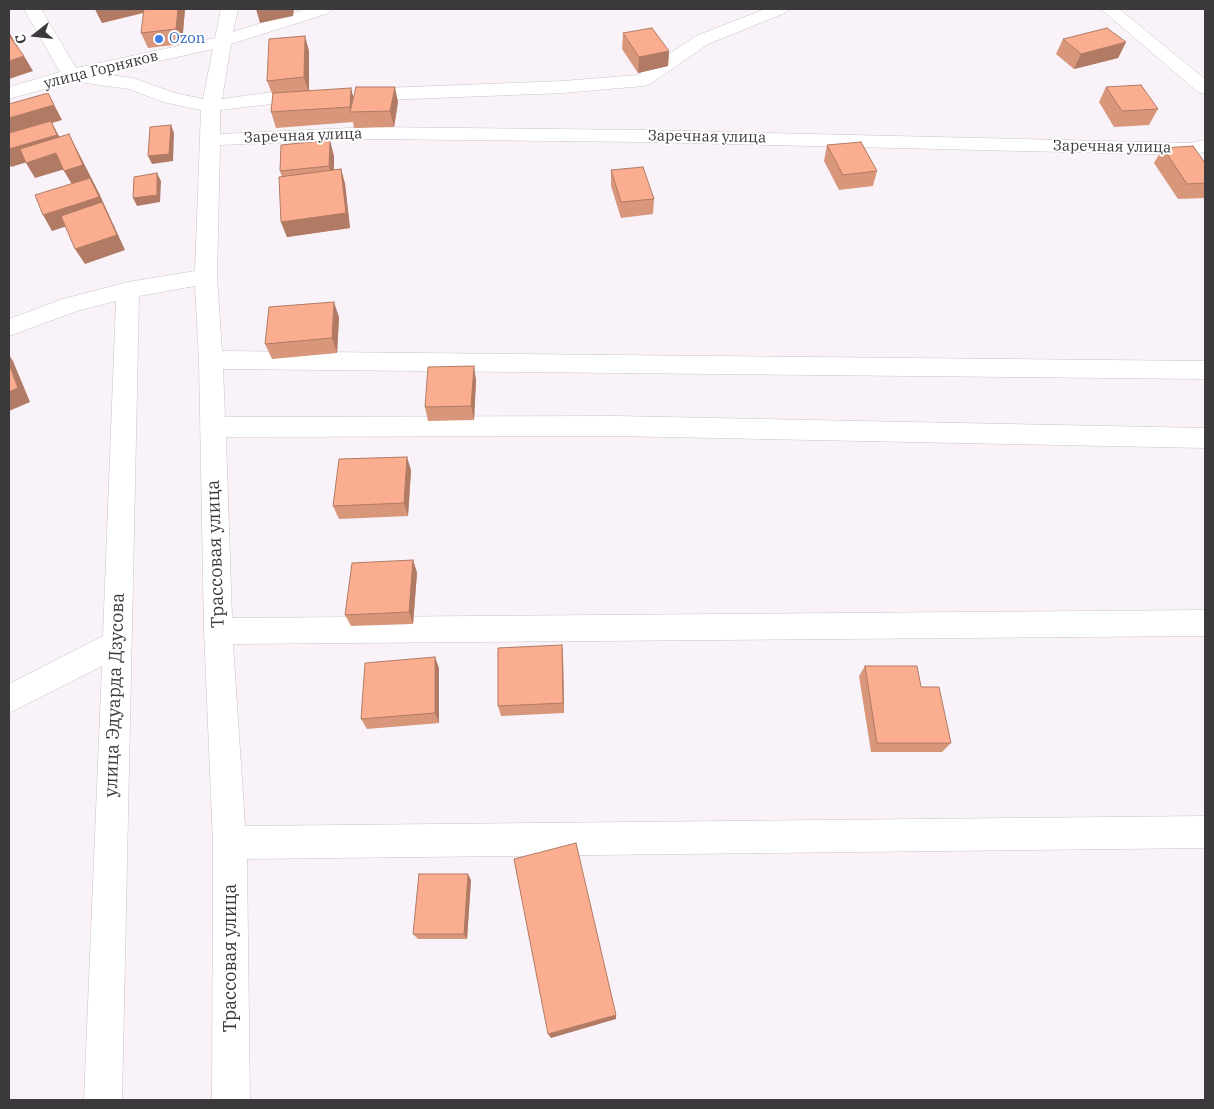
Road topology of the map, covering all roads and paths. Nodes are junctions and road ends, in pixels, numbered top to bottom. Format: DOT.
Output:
graph roads {
  1 [pos="33,9"];
  2 [pos="229,9"];
  3 [pos="323,9"];
  4 [pos="779,9"];
  5 [pos="1109,9"];
  6 [pos="223,41"];
  7 [pos="71,75"];
  8 [pos="1205,88"];
  9 [pos="9,93"];
  10 [pos="211,106"];
  11 [pos="210,140"];
  12 [pos="1198,148"];
  13 [pos="1205,162"];
  14 [pos="206,277"];
  15 [pos="128,290"];
  16 [pos="9,328"];
  17 [pos="212,360"];
  18 [pos="1205,370"];
  19 [pos="213,427"];
  20 [pos="1205,438"];
  21 [pos="1205,622"];
  22 [pos="218,631"];
  23 [pos="116,644"];
  24 [pos="9,699"];
  25 [pos="1205,832"];
  26 [pos="230,843"];
  27 [pos="103,1100"];
  28 [pos="231,1100"];
  1 -- 7 [label="street"];
  2 -- 6 [label="street, Трассовая улица"];
  3 -- 6 [label="street, улица Горняков"];
  4 -- 10 [label="street"];
  5 -- 8 [label="street"];
  6 -- 7 [label="street, улица Горняков"];
  6 -- 10 [label="street, Трассовая улица"];
  7 -- 9 [label="street, улица Горняков"];
  7 -- 10 [label="street"];
  10 -- 11 [label="street, Трассовая улица"];
  11 -- 12 [label="street, Заречная улица"];
  11 -- 14 [label="street, Трассовая улица"];
  12 -- 13 [label="street"];
  14 -- 15 [label="street"];
  14 -- 17 [label="street, Трассовая улица"];
  15 -- 16 [label="street"];
  15 -- 23 [label="street, улица Эдуарда Дзусова"];
  17 -- 18 [label="street"];
  17 -- 19 [label="street, Трассовая улица"];
  19 -- 20 [label="street"];
  19 -- 22 [label="street, Трассовая улица"];
  21 -- 22 [label="street"];
  22 -- 26 [label="street, Трассовая улица"];
  23 -- 24 [label="street"];
  23 -- 27 [label="street, улица Эдуарда Дзусова"];
  25 -- 26 [label="street"];
  26 -- 28 [label="street, Трассовая улица"];
}
